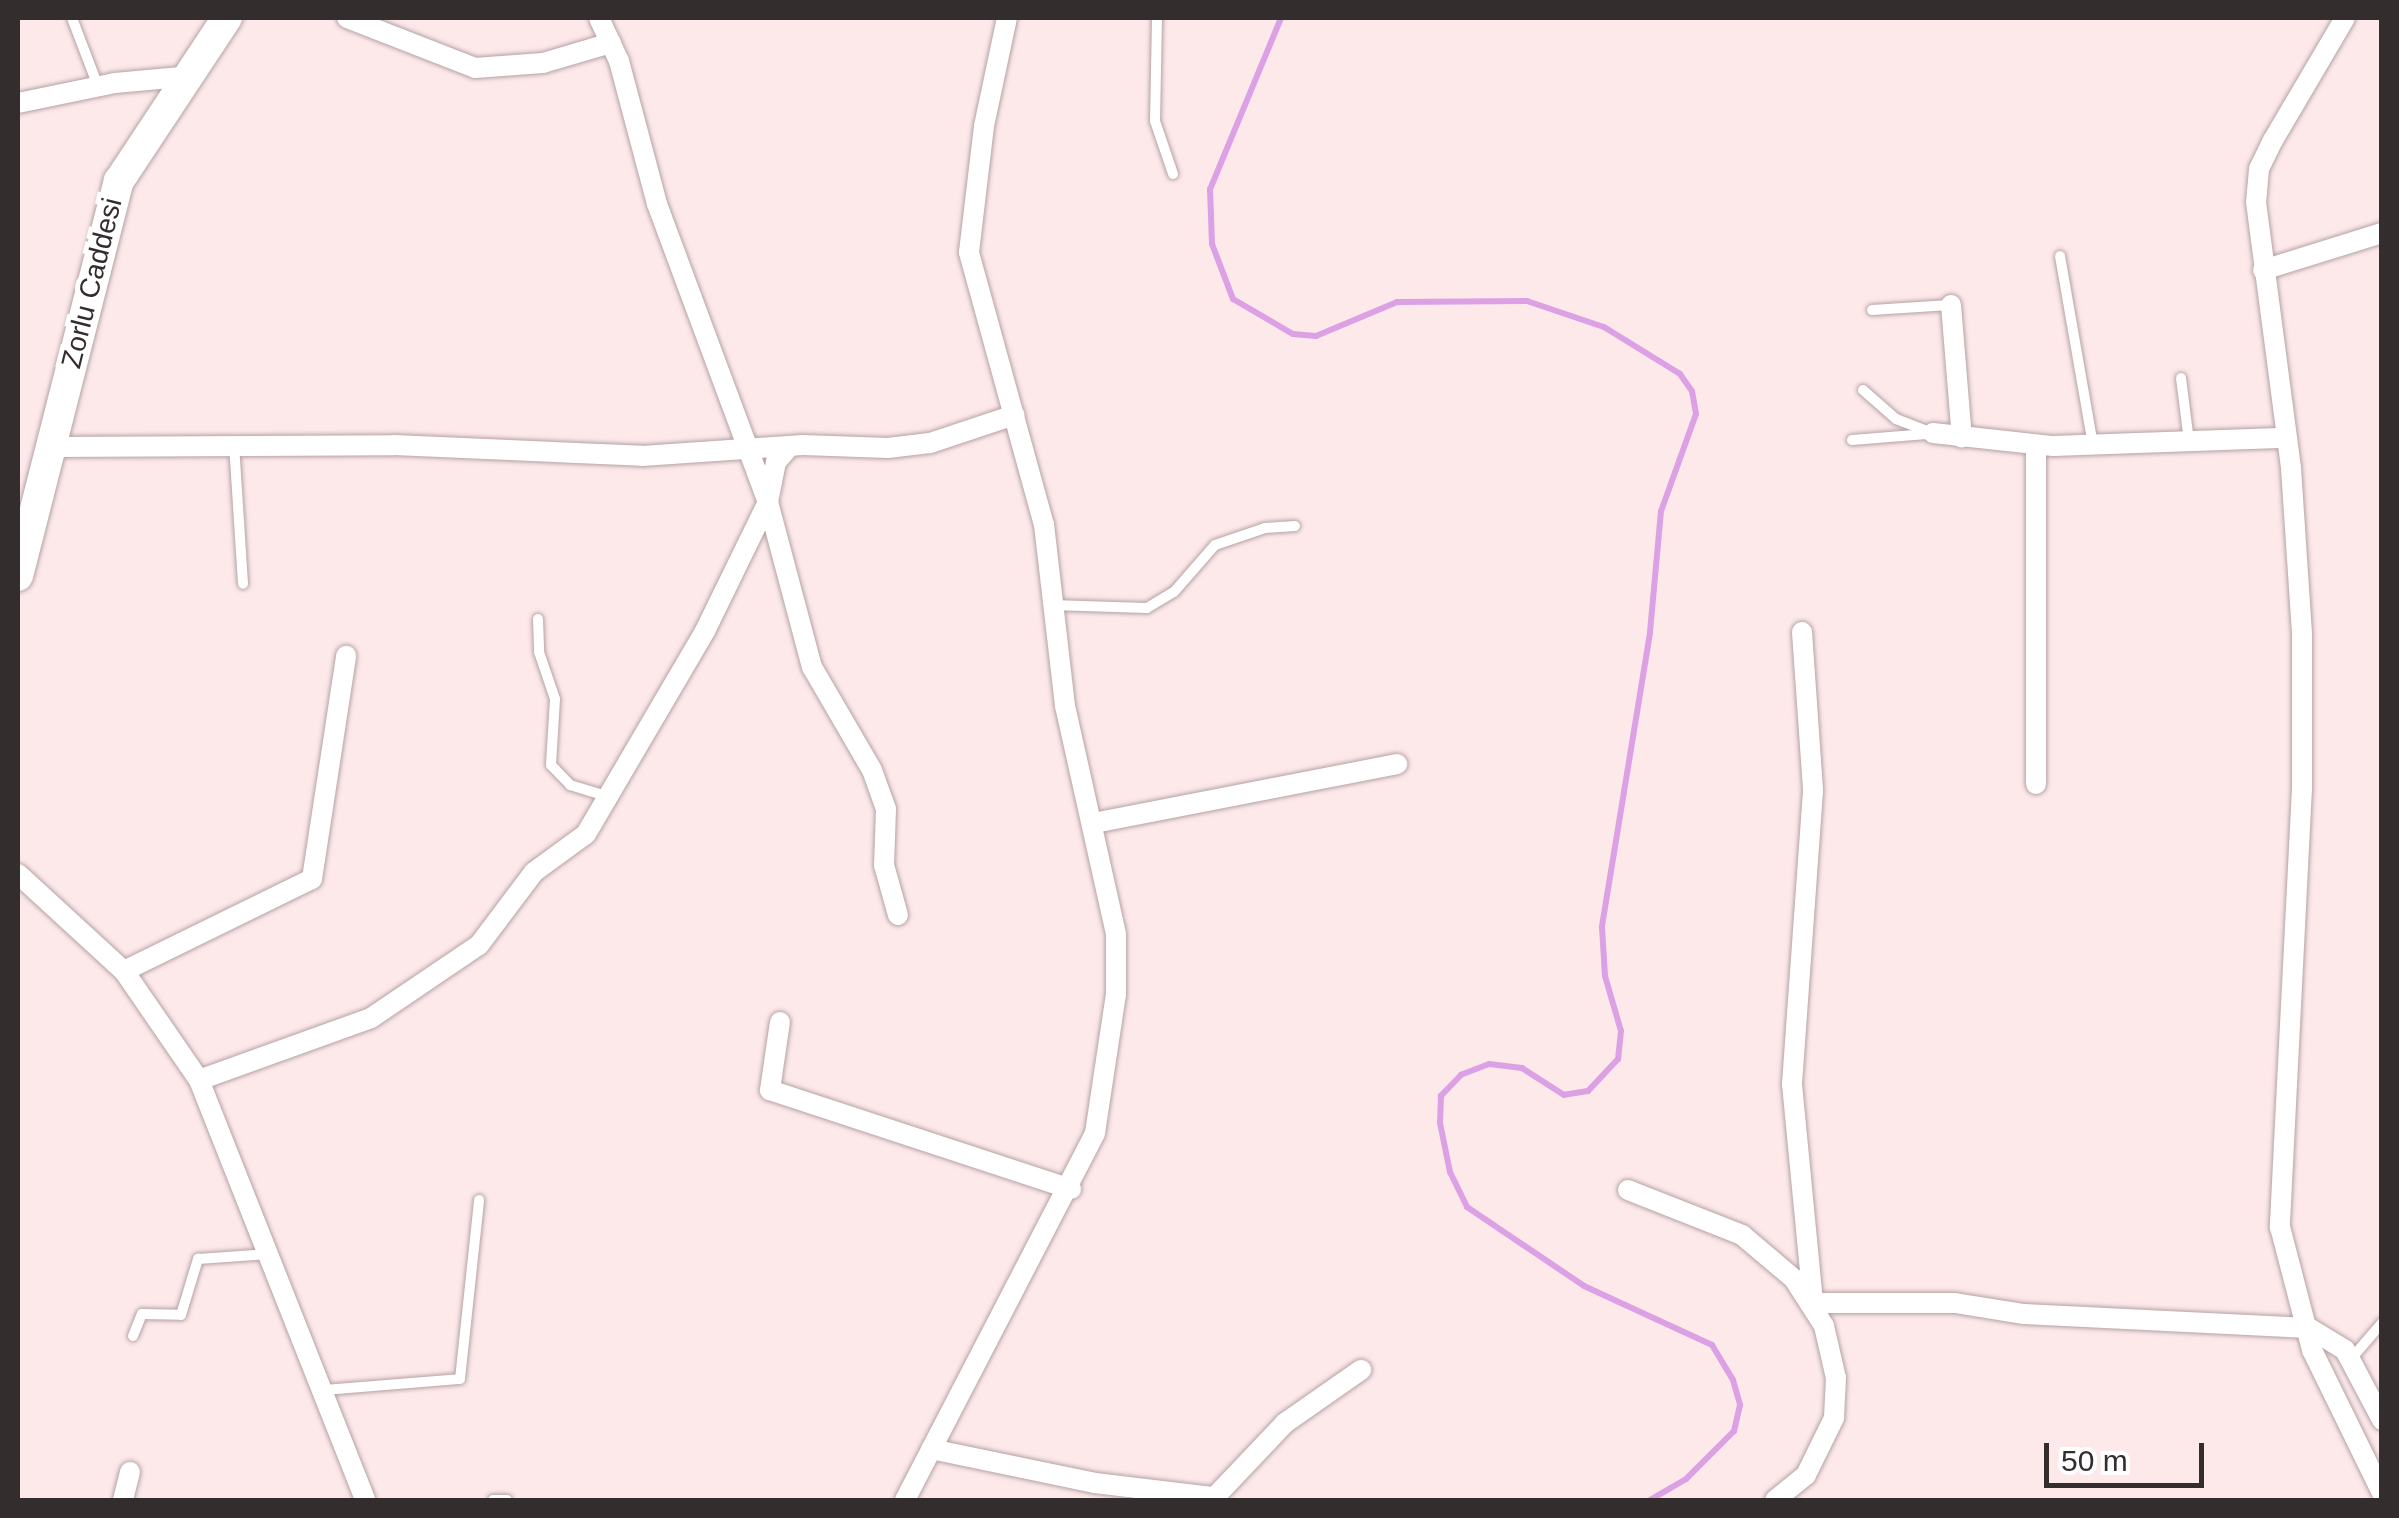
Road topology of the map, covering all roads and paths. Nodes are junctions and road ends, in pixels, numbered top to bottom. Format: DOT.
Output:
graph roads {
  1 [pos="72,18"];
  2 [pos="227,18"];
  3 [pos="347,18"];
  4 [pos="599,18"];
  5 [pos="1007,18"];
  6 [pos="1157,18"];
  7 [pos="2345,18"];
  8 [pos="611,43"];
  9 [pos="192,76"];
  10 [pos="98,86"];
  11 [pos="18,103"];
  12 [pos="1173,174"];
  13 [pos="2382,233"];
  14 [pos="2060,256"];
  15 [pos="2263,270"];
  16 [pos="1951,304"];
  17 [pos="1872,310"];
  18 [pos="2181,378"];
  19 [pos="1863,390"];
  20 [pos="1014,416"];
  21 [pos="1932,433"];
  22 [pos="1962,438"];
  23 [pos="2286,438"];
  24 [pos="1852,440"];
  25 [pos="234,442"];
  26 [pos="2036,444"];
  27 [pos="2189,444"];
  28 [pos="790,446"];
  29 [pos="2094,446"];
  30 [pos="54,447"];
  31 [pos="748,449"];
  32 [pos="768,502"];
  33 [pos="1295,526"];
  34 [pos="18,576"];
  35 [pos="243,584"];
  36 [pos="1050,605"];
  37 [pos="538,619"];
  38 [pos="1802,632"];
  39 [pos="346,656"];
  40 [pos="1398,764"];
  41 [pos="2036,784"];
  42 [pos="607,796"];
  43 [pos="1094,823"];
  44 [pos="18,874"];
  45 [pos="898,915"];
  46 [pos="124,972"];
  47 [pos="780,1022"];
  48 [pos="200,1080"];
  49 [pos="1071,1188"];
  50 [pos="1628,1190"];
  51 [pos="480,1200"];
  52 [pos="270,1254"];
  53 [pos="1813,1303"];
  54 [pos="2382,1322"];
  55 [pos="2309,1328"];
  56 [pos="132,1336"];
  57 [pos="2350,1360"];
  58 [pos="1361,1370"];
  59 [pos="323,1390"];
  60 [pos="2382,1420"];
  61 [pos="931,1449"];
  62 [pos="130,1472"];
  63 [pos="2382,1493"];
  64 [pos="1212,1499"];
  65 [pos="123,1500"];
  66 [pos="366,1500"];
  67 [pos="493,1500"];
  68 [pos="507,1500"];
  69 [pos="905,1500"];
  70 [pos="1775,1500"];
  1 -- 10 [label="lane"];
  2 -- 9 [label="street, Zorlu Caddesi"];
  3 -- 8 [label="street"];
  4 -- 8 [label="street"];
  5 -- 20 [label="street"];
  6 -- 12 [label="lane"];
  7 -- 15 [label="street"];
  8 -- 31 [label="street"];
  9 -- 10 [label="street"];
  9 -- 30 [label="street, Zorlu Caddesi"];
  10 -- 11 [label="street"];
  13 -- 15 [label="street"];
  14 -- 29 [label="lane"];
  15 -- 23 [label="street"];
  16 -- 17 [label="lane"];
  16 -- 22 [label="street"];
  18 -- 27 [label="lane"];
  19 -- 21 [label="lane"];
  20 -- 28 [label="street"];
  20 -- 36 [label="street"];
  21 -- 22 [label="street"];
  21 -- 24 [label="lane"];
  22 -- 26 [label="street"];
  23 -- 27 [label="street"];
  23 -- 55 [label="street"];
  25 -- 30 [label="street"];
  25 -- 31 [label="street"];
  25 -- 35 [label="lane"];
  26 -- 29 [label="street"];
  26 -- 41 [label="street"];
  27 -- 29 [label="street"];
  28 -- 31 [label="street"];
  28 -- 32 [label="street"];
  30 -- 34 [label="street, Zorlu Caddesi"];
  31 -- 32 [label="street"];
  32 -- 42 [label="street"];
  32 -- 45 [label="street"];
  33 -- 36 [label="lane"];
  36 -- 43 [label="street"];
  37 -- 42 [label="lane"];
  38 -- 53 [label="street"];
  39 -- 46 [label="street"];
  40 -- 43 [label="street"];
  42 -- 48 [label="street"];
  43 -- 49 [label="street"];
  44 -- 46 [label="street"];
  46 -- 48 [label="street"];
  47 -- 49 [label="street"];
  48 -- 52 [label="street"];
  49 -- 61 [label="street"];
  50 -- 53 [label="street"];
  51 -- 59 [label="lane"];
  52 -- 56 [label="lane"];
  52 -- 59 [label="street"];
  53 -- 55 [label="street"];
  53 -- 70 [label="street"];
  54 -- 57 [label="lane"];
  55 -- 57 [label="street"];
  55 -- 63 [label="street"];
  57 -- 60 [label="street"];
  58 -- 64 [label="street"];
  59 -- 66 [label="street"];
  61 -- 64 [label="street"];
  61 -- 69 [label="street"];
  62 -- 65 [label="street"];
  67 -- 68 [label="lane"];
}
